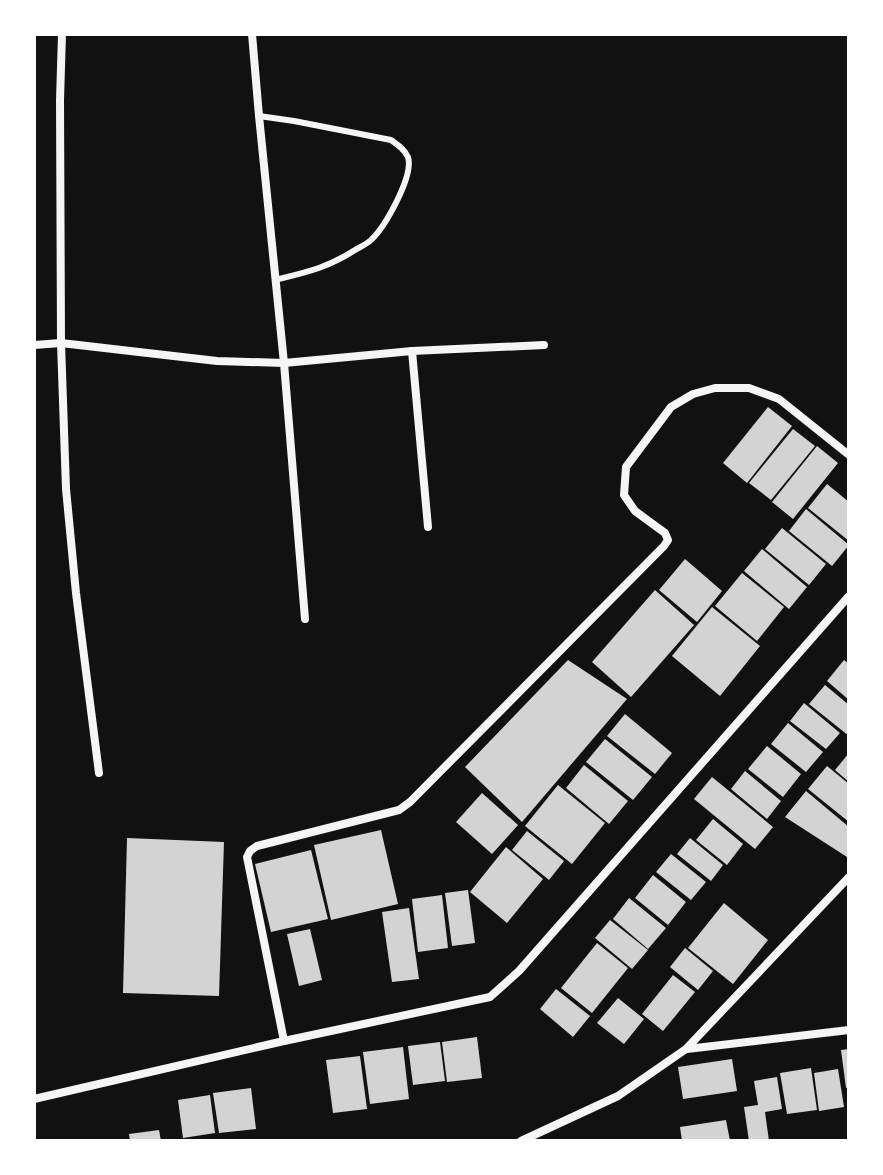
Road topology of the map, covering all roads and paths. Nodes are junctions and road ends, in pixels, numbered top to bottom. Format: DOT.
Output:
graph roads {
  1 [pos="62,34"];
  2 [pos="252,34"];
  3 [pos="259,116"];
  4 [pos="275,280"];
  5 [pos="61,343"];
  6 [pos="34,345"];
  7 [pos="544,345"];
  8 [pos="412,351"];
  9 [pos="284,363"];
  10 [pos="849,455"];
  11 [pos="428,527"];
  12 [pos="849,596"];
  13 [pos="305,619"];
  14 [pos="99,773"];
  15 [pos="849,877"];
  16 [pos="849,1030"];
  17 [pos="284,1041"];
  18 [pos="686,1049"];
  19 [pos="34,1099"];
  20 [pos="521,1141"];
  1 -- 5 [label="street"];
  2 -- 3 [label="street"];
  3 -- 4 [label="street"];
  3 -- 4 [label="lane"];
  4 -- 9 [label="street"];
  5 -- 6 [label="street"];
  5 -- 9 [label="street"];
  5 -- 14 [label="street"];
  7 -- 8 [label="street"];
  8 -- 9 [label="street"];
  8 -- 11 [label="street"];
  9 -- 13 [label="street"];
  10 -- 17 [label="street"];
  12 -- 17 [label="street"];
  15 -- 18 [label="street"];
  16 -- 18 [label="street"];
  17 -- 19 [label="street"];
  18 -- 20 [label="street"];
}
